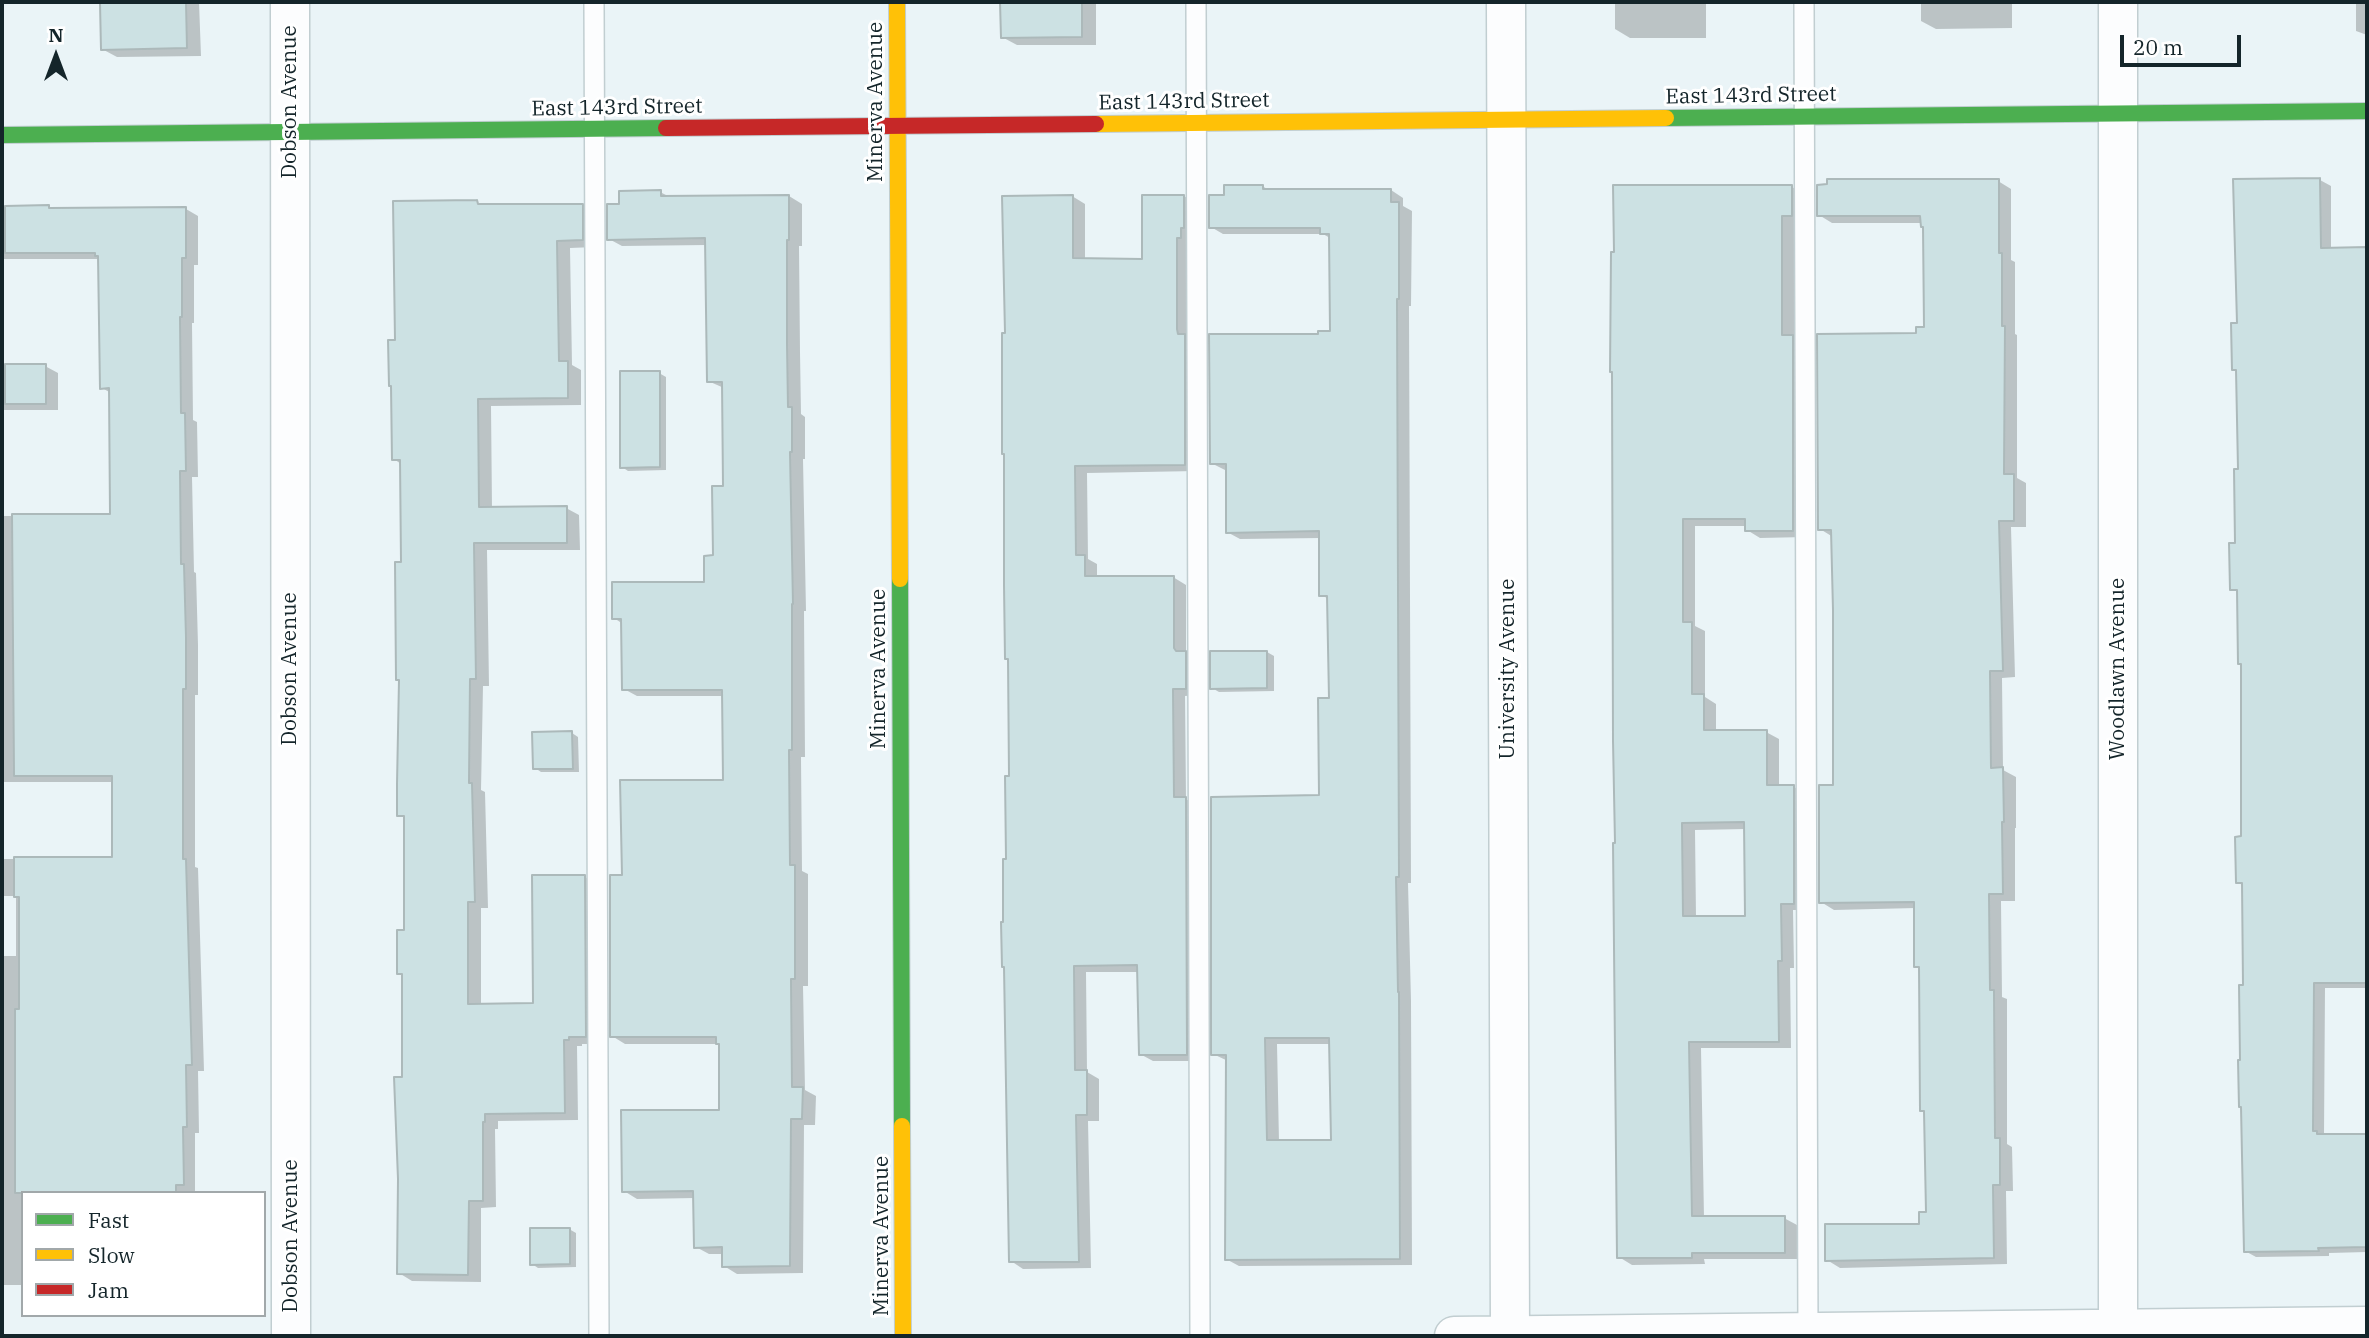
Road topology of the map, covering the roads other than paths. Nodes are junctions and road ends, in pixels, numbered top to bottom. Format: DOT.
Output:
graph roads {
  1 [pos="290,2"];
  2 [pos="594,2"];
  3 [pos="897,2"];
  4 [pos="1196,2"];
  5 [pos="1506,2"];
  6 [pos="1804,2"];
  7 [pos="2118,2"];
  8 [pos="2367,111"];
  9 [pos="2118,114"];
  10 [pos="1805,117"];
  11 [pos="1506,120"];
  12 [pos="1195,123"];
  13 [pos="897,126"];
  14 [pos="595,129"];
  15 [pos="290,132"];
  16 [pos="2,135"];
  17 [pos="2367,1326"];
  18 [pos="2118,1333"];
  19 [pos="1808,1334"];
  20 [pos="291,1336"];
  21 [pos="599,1336"];
  22 [pos="903,1336"];
  23 [pos="1200,1336"];
  24 [pos="1454,1336"];
  25 [pos="1510,1336"];
  1 -- 15 [label="street, Dobson Avenue"];
  2 -- 14 [label="lane"];
  3 -- 13 [label="street, Minerva Avenue"];
  4 -- 12 [label="lane"];
  5 -- 11 [label="street, University Avenue"];
  6 -- 10 [label="lane"];
  7 -- 9 [label="street, Woodlawn Avenue"];
  8 -- 9 [label="street, East 143rd Street"];
  9 -- 10 [label="street, East 143rd Street"];
  9 -- 18 [label="street, Woodlawn Avenue"];
  10 -- 11 [label="street, East 143rd Street"];
  10 -- 19 [label="lane"];
  11 -- 12 [label="street, East 143rd Street"];
  11 -- 25 [label="street, University Avenue"];
  12 -- 13 [label="street, East 143rd Street"];
  12 -- 23 [label="lane"];
  13 -- 14 [label="street, East 143rd Street"];
  13 -- 22 [label="street, Minerva Avenue"];
  14 -- 15 [label="street, East 143rd Street"];
  14 -- 21 [label="lane"];
  15 -- 16 [label="street, East 143rd Street"];
  15 -- 20 [label="street, Dobson Avenue"];
  17 -- 18 [label="street"];
  18 -- 19 [label="street"];
  19 -- 25 [label="street"];
  24 -- 25 [label="street"];
}
